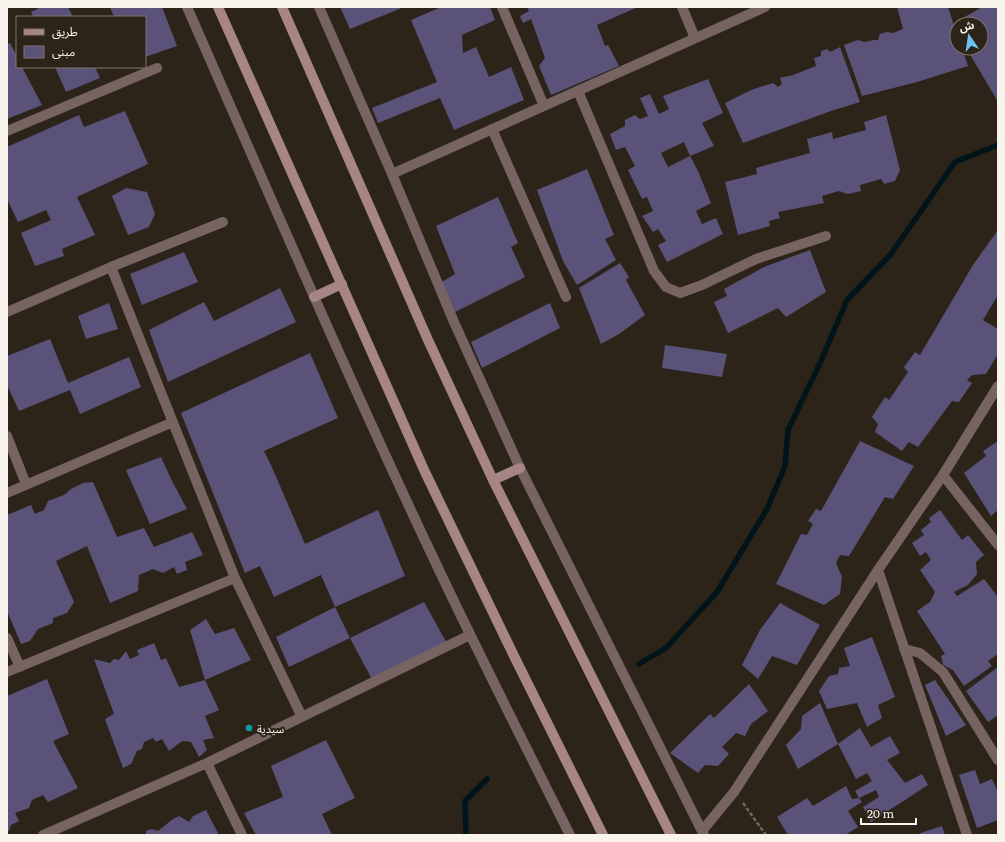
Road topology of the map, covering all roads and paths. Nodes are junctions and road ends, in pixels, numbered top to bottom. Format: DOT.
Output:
graph roads {
  1 [pos="187,7"];
  2 [pos="218,7"];
  3 [pos="282,7"];
  4 [pos="318,7"];
  5 [pos="502,7"];
  6 [pos="682,7"];
  7 [pos="765,7"];
  8 [pos="695,38"];
  9 [pos="157,68"];
  10 [pos="578,91"];
  11 [pos="544,106"];
  12 [pos="492,129"];
  13 [pos="7,131"];
  14 [pos="392,174"];
  15 [pos="223,222"];
  16 [pos="826,236"];
  17 [pos="110,267"];
  18 [pos="342,284"];
  19 [pos="314,297"];
  20 [pos="566,297"];
  21 [pos="7,312"];
  22 [pos="998,386"];
  23 [pos="173,422"];
  24 [pos="7,436"];
  25 [pos="520,468"];
  26 [pos="943,475"];
  27 [pos="494,480"];
  28 [pos="26,484"];
  29 [pos="7,493"];
  30 [pos="998,545"];
  31 [pos="878,570"];
  32 [pos="235,578"];
  33 [pos="470,635"];
  34 [pos="7,638"];
  35 [pos="904,649"];
  36 [pos="20,667"];
  37 [pos="7,672"];
  38 [pos="302,717"];
  39 [pos="998,760"];
  40 [pos="207,762"];
  41 [pos="734,792"];
  42 [pos="60,832"];
  43 [pos="703,833"];
  44 [pos="43,835"];
  45 [pos="242,835"];
  46 [pos="570,835"];
  47 [pos="603,835"];
  48 [pos="671,835"];
  49 [pos="766,835"];
  50 [pos="967,835"];
  1 -- 19 [label="street"];
  2 -- 18 [label="main road"];
  3 -- 27 [label="main road"];
  4 -- 14 [label="street"];
  5 -- 11 [label="street"];
  6 -- 8 [label="street"];
  7 -- 8 [label="street"];
  8 -- 10 [label="street"];
  9 -- 13 [label="street"];
  10 -- 11 [label="street"];
  10 -- 16 [label="street"];
  11 -- 12 [label="street"];
  12 -- 14 [label="street"];
  12 -- 20 [label="street"];
  14 -- 25 [label="street"];
  15 -- 17 [label="street"];
  17 -- 21 [label="street"];
  17 -- 23 [label="street"];
  18 -- 19 [label="main road"];
  18 -- 47 [label="main road"];
  19 -- 33 [label="street"];
  22 -- 26 [label="street"];
  23 -- 28 [label="street"];
  23 -- 32 [label="street"];
  24 -- 28 [label="street"];
  25 -- 27 [label="main road"];
  25 -- 43 [label="street"];
  26 -- 30 [label="street"];
  26 -- 31 [label="street"];
  27 -- 48 [label="main road"];
  28 -- 29 [label="street"];
  31 -- 35 [label="street"];
  31 -- 41 [label="street"];
  32 -- 36 [label="street"];
  32 -- 38 [label="street"];
  33 -- 38 [label="street"];
  33 -- 46 [label="street"];
  34 -- 36 [label="street"];
  35 -- 39 [label="street"];
  35 -- 50 [label="street"];
  36 -- 37 [label="street"];
  38 -- 40 [label="street"];
  40 -- 42 [label="street"];
  40 -- 45 [label="street"];
  41 -- 43 [label="street"];
  41 -- 49 [label="path"];
  42 -- 44 [label="street"];
}
